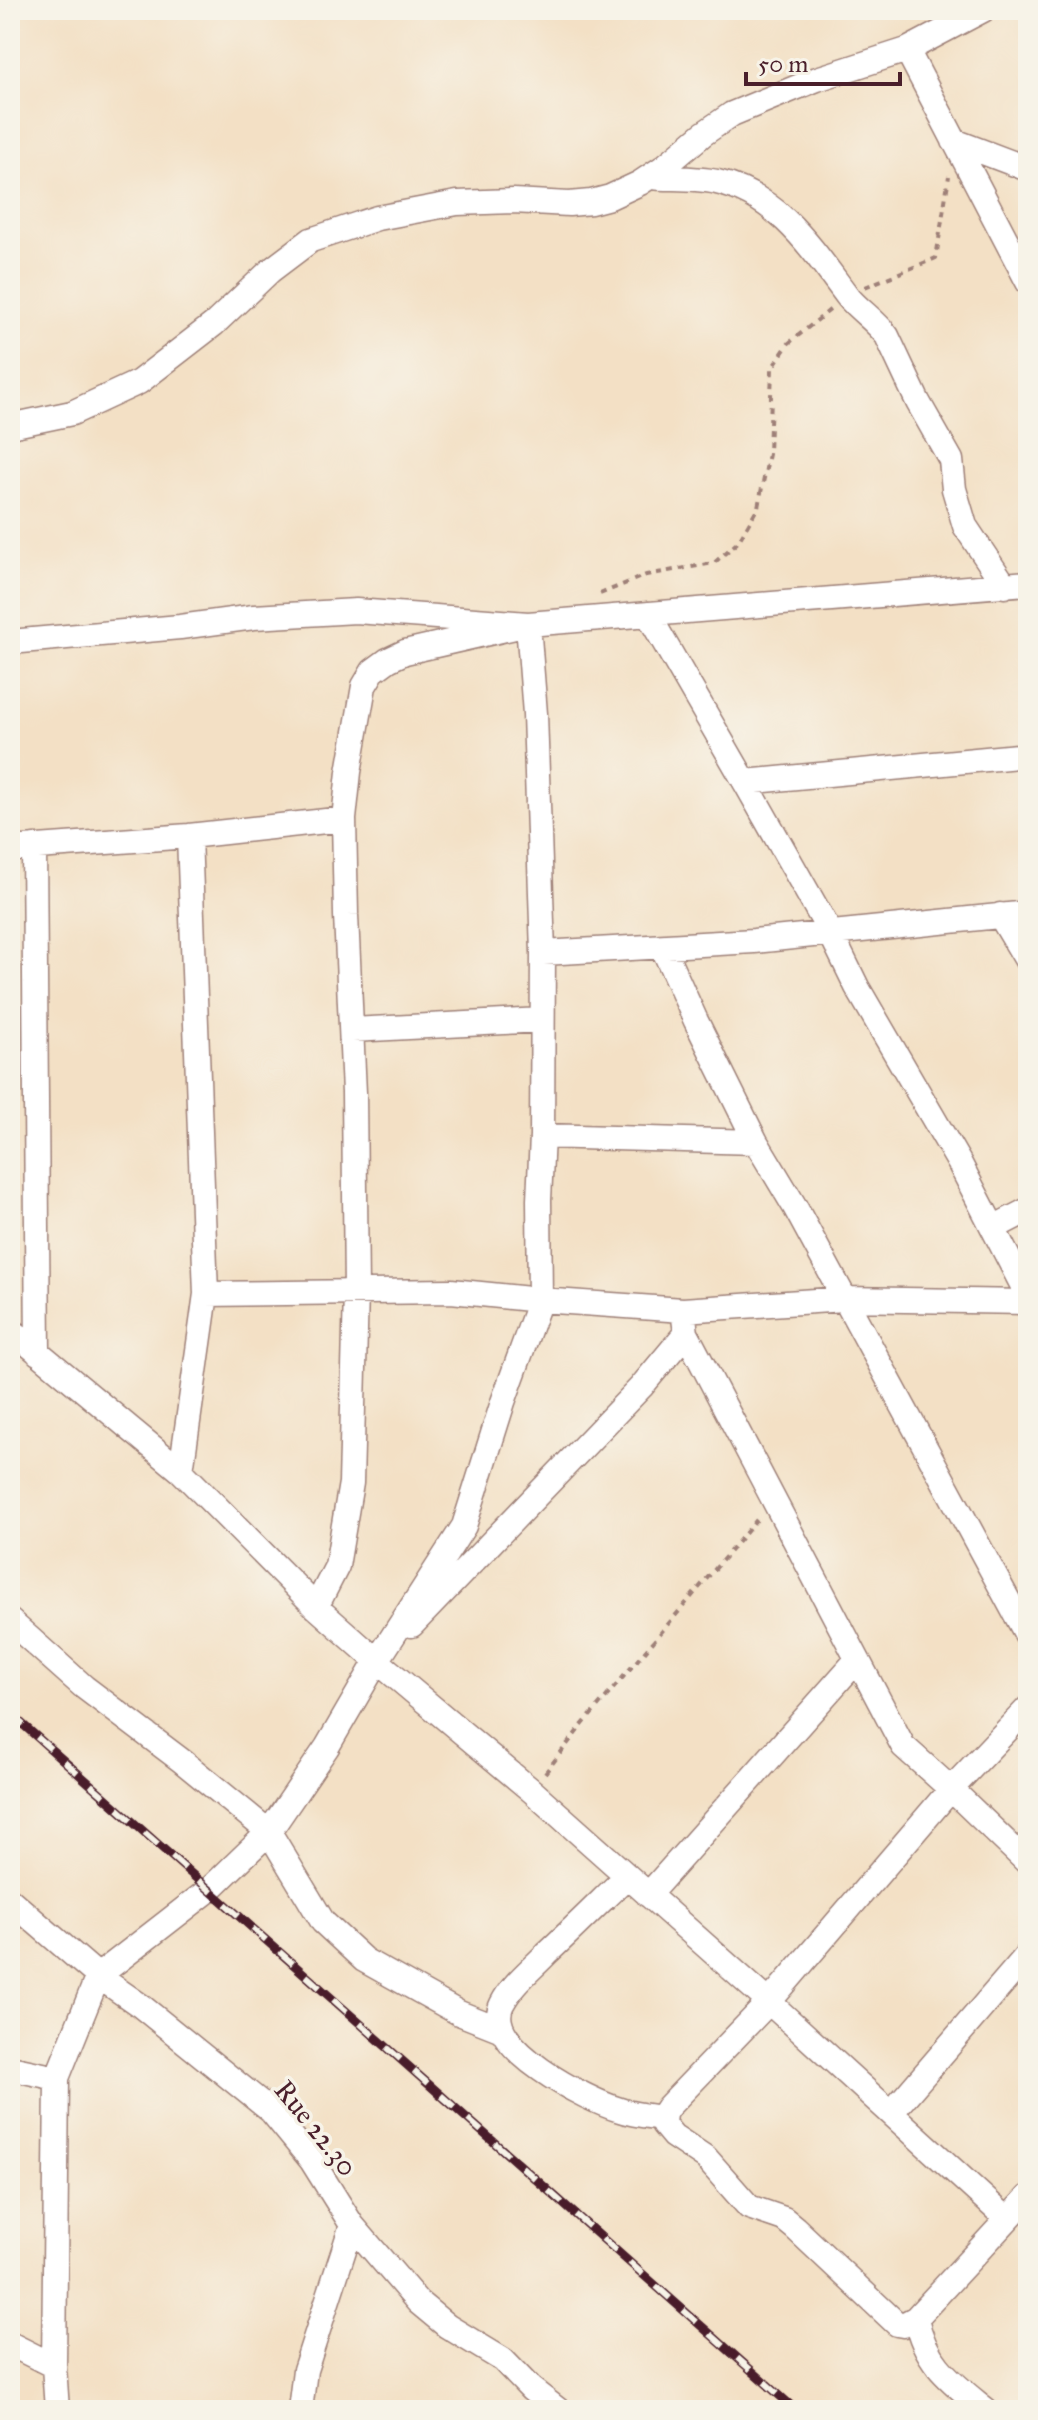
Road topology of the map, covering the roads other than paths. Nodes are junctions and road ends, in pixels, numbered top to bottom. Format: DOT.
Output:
graph roads {
  1 [pos="983,10"];
  2 [pos="907,50"];
  3 [pos="954,141"];
  4 [pos="1028,169"];
  5 [pos="649,177"];
  6 [pos="1028,282"];
  7 [pos="10,426"];
  8 [pos="1016,584"];
  9 [pos="648,614"];
  10 [pos="528,624"];
  11 [pos="10,642"];
  12 [pos="1028,755"];
  13 [pos="745,782"];
  14 [pos="344,819"];
  15 [pos="189,836"];
  16 [pos="22,848"];
  17 [pos="1028,913"];
  18 [pos="1000,915"];
  19 [pos="831,934"];
  20 [pos="663,948"];
  21 [pos="543,953"];
  22 [pos="1028,962"];
  23 [pos="541,1020"];
  24 [pos="352,1030"];
  25 [pos="542,1136"];
  26 [pos="756,1142"];
  27 [pos="1028,1210"];
  28 [pos="993,1228"];
  29 [pos="356,1292"];
  30 [pos="206,1294"];
  31 [pos="844,1299"];
  32 [pos="1028,1299"];
  33 [pos="540,1300"];
  34 [pos="685,1321"];
  35 [pos="10,1329"];
  36 [pos="38,1353"];
  37 [pos="181,1471"];
  38 [pos="316,1607"];
  39 [pos="10,1621"];
  40 [pos="1028,1637"];
  41 [pos="377,1661"];
  42 [pos="856,1661"];
  43 [pos="1028,1708"];
  44 [pos="951,1789"];
  45 [pos="269,1832"];
  46 [pos="1028,1863"];
  47 [pos="627,1876"];
  48 [pos="648,1895"];
  49 [pos="10,1900"];
  50 [pos="1028,1954"];
  51 [pos="98,1976"];
  52 [pos="769,2002"];
  53 [pos="502,2030"];
  54 [pos="10,2068"];
  55 [pos="57,2078"];
  56 [pos="892,2112"];
  57 [pos="663,2118"];
  58 [pos="1028,2197"];
  59 [pos="1007,2219"];
  60 [pos="352,2225"];
  61 [pos="916,2318"];
  62 [pos="10,2344"];
  63 [pos="54,2366"];
  64 [pos="57,2410"];
  65 [pos="300,2410"];
  66 [pos="558,2410"];
  67 [pos="986,2410"];
  1 -- 2 [label="street"];
  2 -- 3 [label="street"];
  2 -- 5 [label="street"];
  3 -- 4 [label="street"];
  3 -- 6 [label="street"];
  5 -- 7 [label="street"];
  5 -- 8 [label="street"];
  8 -- 9 [label="street"];
  9 -- 10 [label="street"];
  9 -- 13 [label="street"];
  10 -- 11 [label="street"];
  10 -- 14 [label="street"];
  10 -- 21 [label="street"];
  12 -- 13 [label="street"];
  13 -- 19 [label="street"];
  14 -- 15 [label="street"];
  14 -- 24 [label="street"];
  15 -- 16 [label="street"];
  15 -- 30 [label="street"];
  16 -- 36 [label="street"];
  17 -- 18 [label="street"];
  18 -- 19 [label="street"];
  18 -- 22 [label="street"];
  19 -- 20 [label="street"];
  19 -- 28 [label="street"];
  20 -- 21 [label="street"];
  20 -- 26 [label="street"];
  21 -- 23 [label="street"];
  23 -- 24 [label="street"];
  23 -- 25 [label="street"];
  24 -- 29 [label="street"];
  25 -- 26 [label="street"];
  25 -- 33 [label="street"];
  26 -- 31 [label="street"];
  27 -- 28 [label="street"];
  28 -- 32 [label="street"];
  29 -- 30 [label="street"];
  29 -- 33 [label="street"];
  29 -- 38 [label="street"];
  30 -- 37 [label="street"];
  31 -- 32 [label="street"];
  31 -- 34 [label="street"];
  31 -- 40 [label="street"];
  33 -- 34 [label="street"];
  33 -- 41 [label="street"];
  34 -- 41 [label="street"];
  34 -- 42 [label="street"];
  35 -- 36 [label="street"];
  36 -- 37 [label="street"];
  37 -- 38 [label="street"];
  38 -- 41 [label="street"];
  39 -- 45 [label="street"];
  41 -- 45 [label="street"];
  41 -- 47 [label="street"];
  42 -- 44 [label="street"];
  42 -- 48 [label="street"];
  43 -- 44 [label="street"];
  44 -- 46 [label="street"];
  44 -- 52 [label="street"];
  45 -- 51 [label="street"];
  45 -- 53 [label="street"];
  47 -- 48 [label="street"];
  47 -- 53 [label="street"];
  48 -- 52 [label="street"];
  49 -- 51 [label="street, Rue 22.30"];
  50 -- 56 [label="street"];
  51 -- 55 [label="street"];
  51 -- 60 [label="street, Rue 22.30"];
  52 -- 56 [label="street"];
  52 -- 57 [label="street"];
  53 -- 57 [label="street"];
  54 -- 55 [label="street"];
  55 -- 63 [label="street"];
  56 -- 59 [label="street"];
  57 -- 61 [label="street"];
  58 -- 59 [label="street"];
  59 -- 61 [label="street"];
  60 -- 65 [label="street"];
  60 -- 66 [label="street, Rue 22.30"];
  61 -- 67 [label="street"];
  62 -- 63 [label="street"];
  63 -- 64 [label="street"];
}
